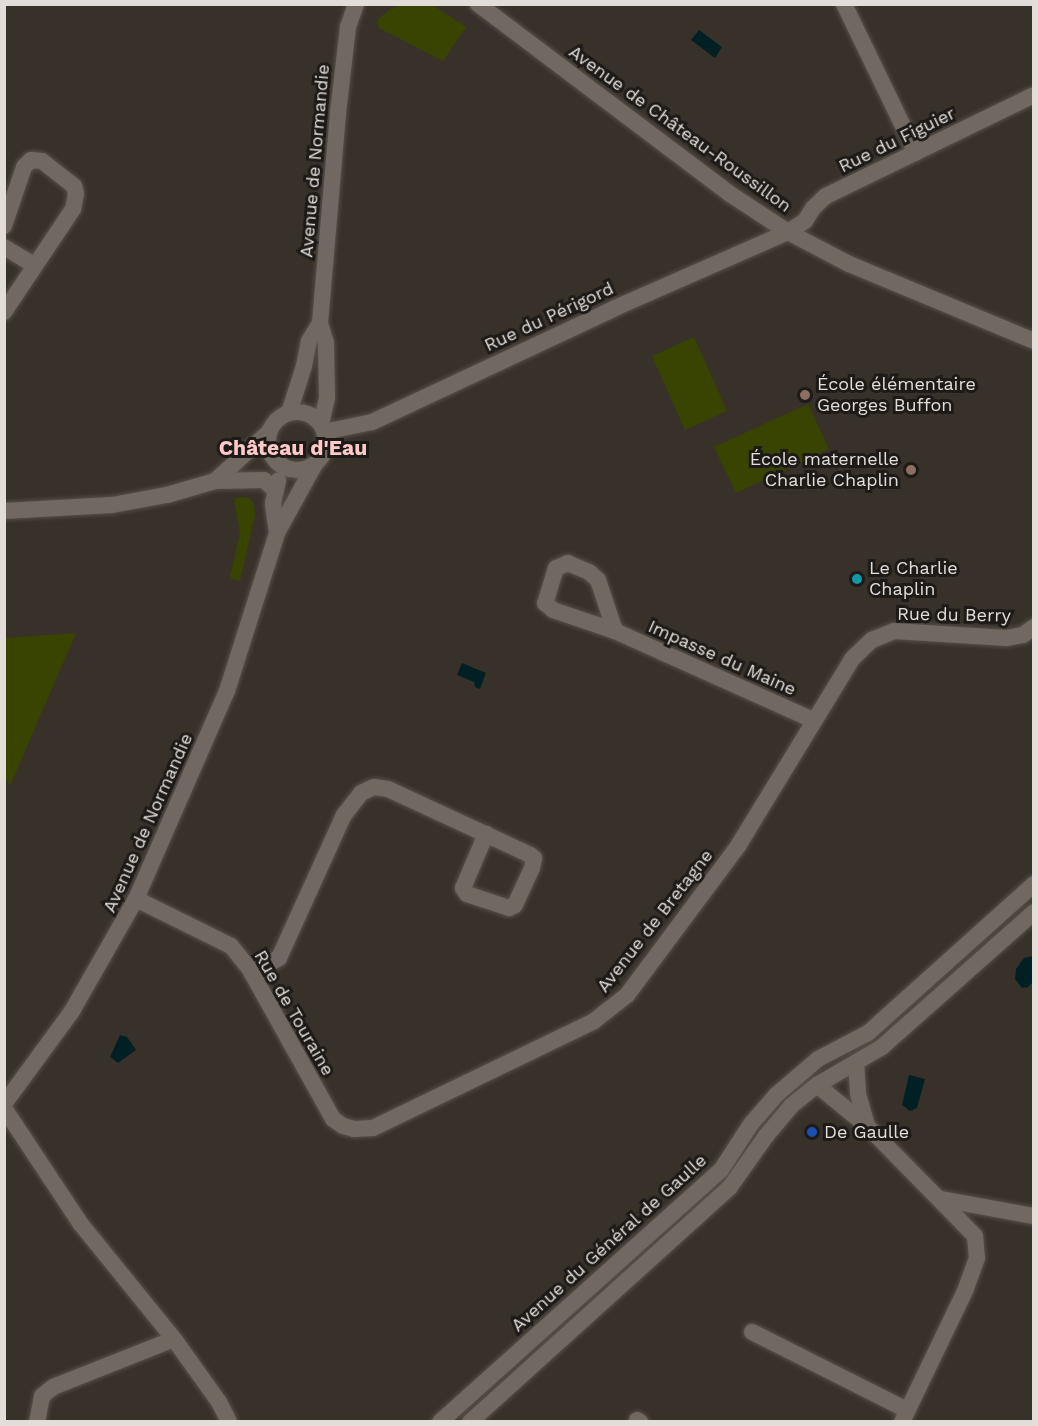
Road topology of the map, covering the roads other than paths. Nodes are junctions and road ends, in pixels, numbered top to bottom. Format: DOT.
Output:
graph roads {
  1 [pos="356,4"];
  2 [pos="478,4"];
  3 [pos="843,4"];
  4 [pos="1034,95"];
  5 [pos="916,153"];
  6 [pos="4,226"];
  7 [pos="788,232"];
  8 [pos="4,247"];
  9 [pos="34,265"];
  10 [pos="4,312"];
  11 [pos="320,323"];
  12 [pos="1034,341"];
  13 [pos="289,413"];
  14 [pos="323,428"];
  15 [pos="268,433"];
  16 [pos="315,464"];
  17 [pos="282,466"];
  18 [pos="215,481"];
  19 [pos="270,486"];
  20 [pos="4,511"];
  21 [pos="277,533"];
  22 [pos="1034,627"];
  23 [pos="615,632"];
  24 [pos="872,640"];
  25 [pos="813,720"];
  26 [pos="486,834"];
  27 [pos="1034,884"];
  28 [pos="136,899"];
  29 [pos="1034,912"];
  30 [pos="252,973"];
  31 [pos="818,1059"];
  32 [pos="856,1064"];
  33 [pos="817,1085"];
  34 [pos="4,1106"];
  35 [pos="343,1126"];
  36 [pos="867,1126"];
  37 [pos="941,1199"];
  38 [pos="1034,1216"];
  39 [pos="752,1332"];
  40 [pos="174,1339"];
  41 [pos="905,1416"];
  42 [pos="37,1422"];
  43 [pos="229,1422"];
  44 [pos="440,1422"];
  45 [pos="470,1422"];
  1 -- 11 [label="street, Avenue de Normandie"];
  2 -- 7 [label="street, Avenue de Château-Roussillon"];
  3 -- 5 [label="street"];
  4 -- 5 [label="street, Rue du Figuier"];
  5 -- 7 [label="street, Rue du Figuier"];
  6 -- 9 [label="street"];
  7 -- 12 [label="street, Avenue de Château-Roussillon"];
  7 -- 14 [label="street, Rue du Périgord"];
  8 -- 9 [label="street"];
  9 -- 10 [label="street"];
  11 -- 13 [label="street, Avenue de Normandie"];
  11 -- 14 [label="street, Avenue de Normandie"];
  13 -- 14 [label="street"];
  13 -- 15 [label="street, Avenue de Normandie"];
  14 -- 16 [label="street, Avenue de Normandie"];
  15 -- 17 [label="street"];
  15 -- 18 [label="street"];
  16 -- 17 [label="street"];
  16 -- 21 [label="street, Avenue de Normandie"];
  17 -- 19 [label="street"];
  18 -- 19 [label="street"];
  18 -- 20 [label="street"];
  19 -- 21 [label="street, Avenue de Normandie"];
  21 -- 28 [label="street, Avenue de Normandie"];
  22 -- 24 [label="street, Rue du Berry"];
  23 -- 23 [label="street, Impasse du Maine"];
  23 -- 25 [label="street, Impasse du Maine"];
  24 -- 25 [label="street, Avenue de Bretagne"];
  25 -- 35 [label="street, Avenue de Bretagne"];
  26 -- 26 [label="street"];
  26 -- 30 [label="street"];
  27 -- 31 [label="street, Avenue du Général de Gaulle"];
  28 -- 30 [label="street, Rue de Touraine"];
  28 -- 34 [label="street, Avenue de Normandie"];
  29 -- 32 [label="street"];
  30 -- 35 [label="street, Rue de Touraine"];
  31 -- 33 [label="street"];
  31 -- 44 [label="street, Avenue du Général de Gaulle"];
  32 -- 33 [label="street"];
  32 -- 36 [label="street"];
  33 -- 36 [label="street"];
  33 -- 45 [label="street"];
  34 -- 40 [label="street"];
  36 -- 37 [label="street"];
  37 -- 38 [label="street"];
  37 -- 41 [label="street"];
  39 -- 41 [label="street"];
  40 -- 42 [label="street"];
  40 -- 43 [label="street"];
}
